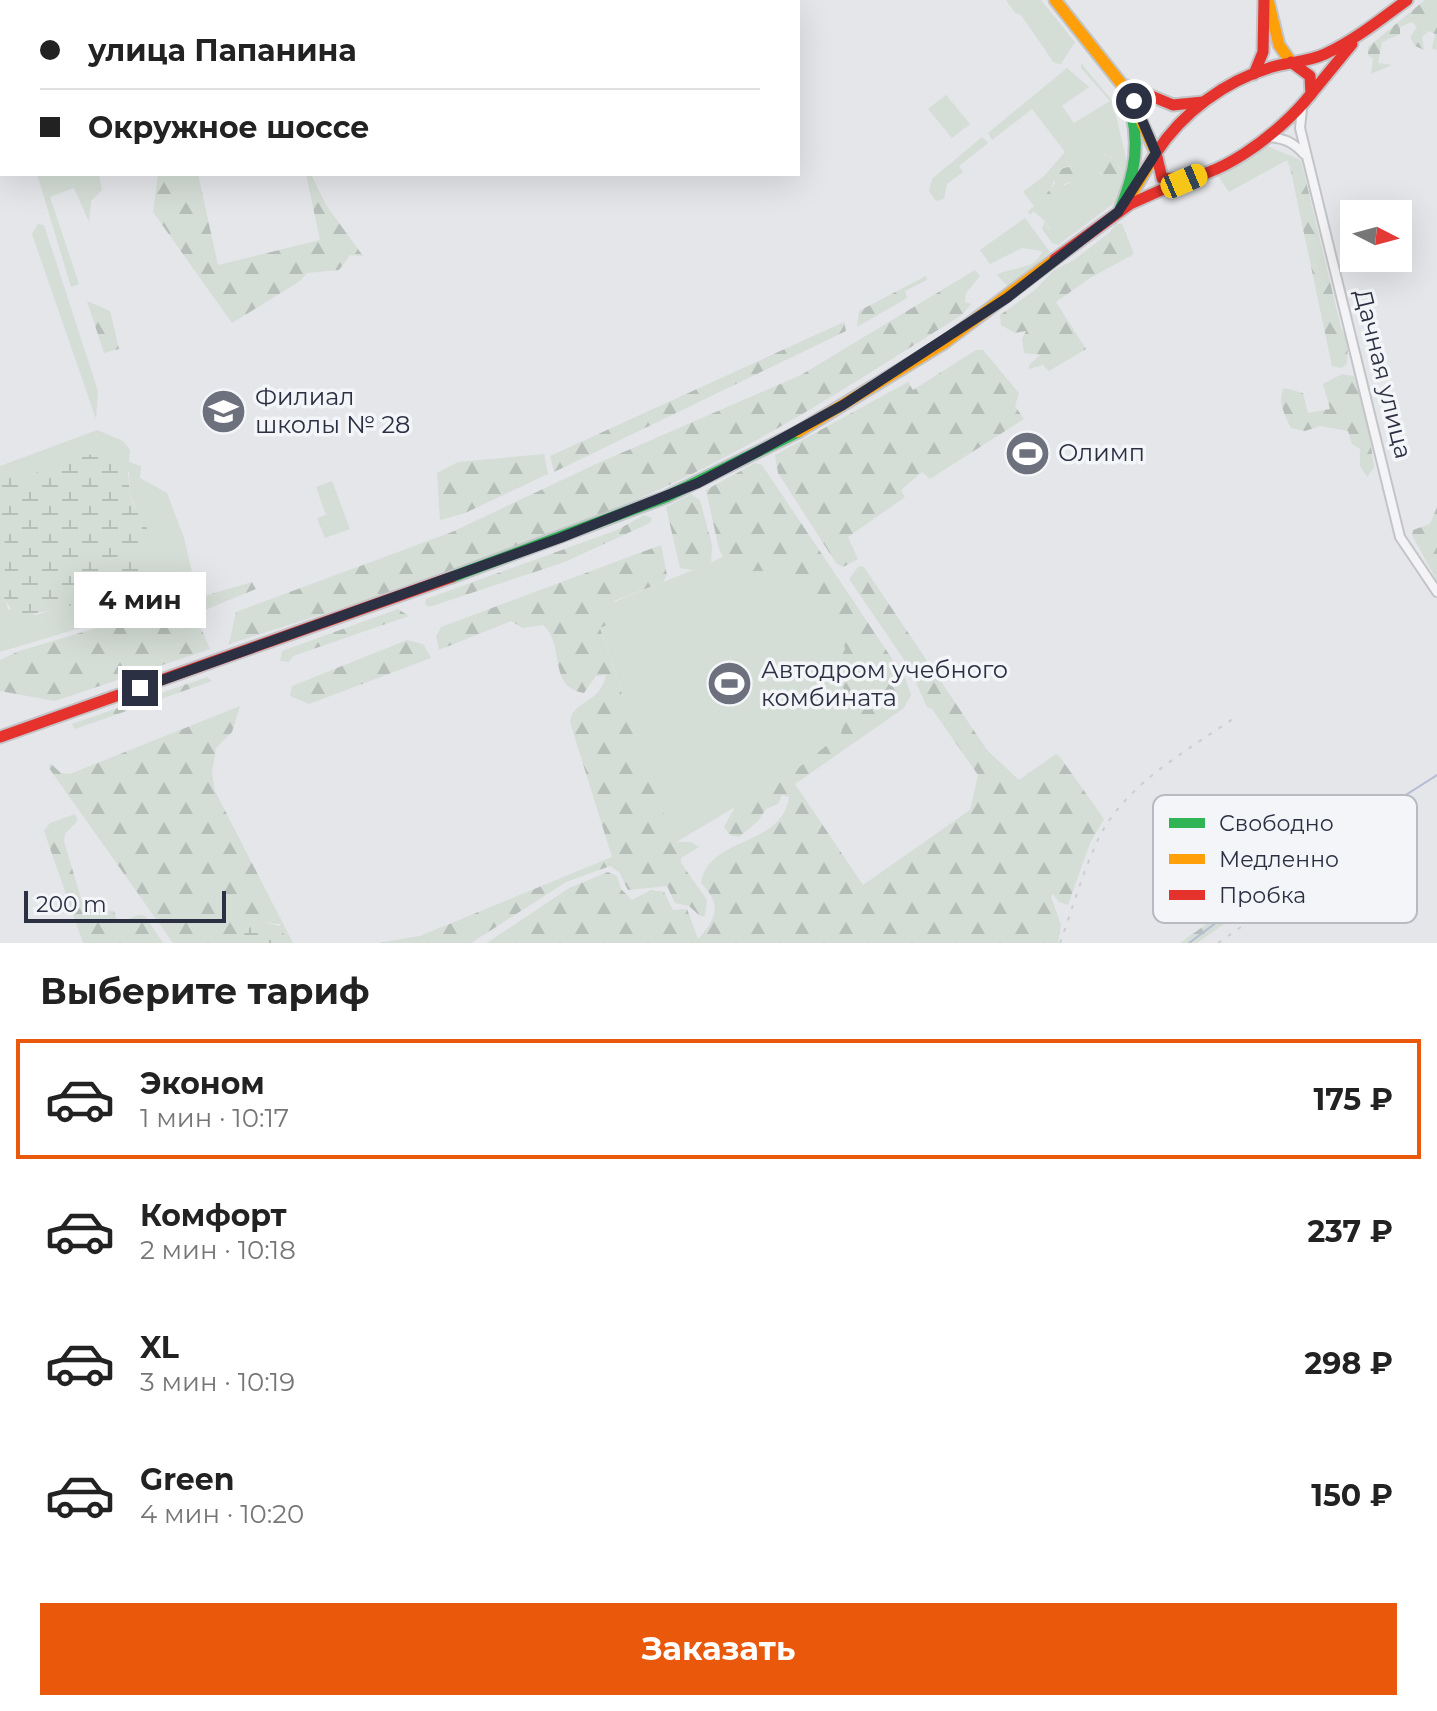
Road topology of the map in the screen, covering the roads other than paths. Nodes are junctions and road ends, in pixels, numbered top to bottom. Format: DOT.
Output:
graph roads {
  1 [pos="1055,0"];
  2 [pos="1266,0"];
  3 [pos="1407,0"];
  4 [pos="1362,32"];
  5 [pos="1291,62"];
  6 [pos="1254,74"];
  7 [pos="1124,85"];
  8 [pos="1311,94"];
  9 [pos="1208,100"];
  10 [pos="1302,109"];
  11 [pos="1268,137"];
  12 [pos="1156,153"];
  13 [pos="1307,158"];
  14 [pos="1177,183"];
  15 [pos="1118,212"];
  16 [pos="1437,592"];
  17 [pos="2,733"];
  1 -- 7 [label="main road"];
  2 -- 5 [label="main road"];
  2 -- 6 [label="main road"];
  3 -- 4 [label="main road"];
  4 -- 5 [label="main road"];
  4 -- 8 [label="main road"];
  5 -- 6 [label="main road"];
  5 -- 8 [label="main road"];
  6 -- 9 [label="main road"];
  7 -- 9 [label="main road"];
  7 -- 12 [label="main road"];
  7 -- 15 [label="main road"];
  8 -- 10 [label="main road"];
  9 -- 12 [label="main road"];
  10 -- 11 [label="main road"];
  10 -- 13 [label="street, Дачная улица"];
  11 -- 13 [label="street"];
  11 -- 14 [label="main road"];
  12 -- 14 [label="main road"];
  12 -- 15 [label="main road"];
  13 -- 16 [label="street, Дачная улица"];
  14 -- 15 [label="main road"];
  15 -- 17 [label="main road"];
}
